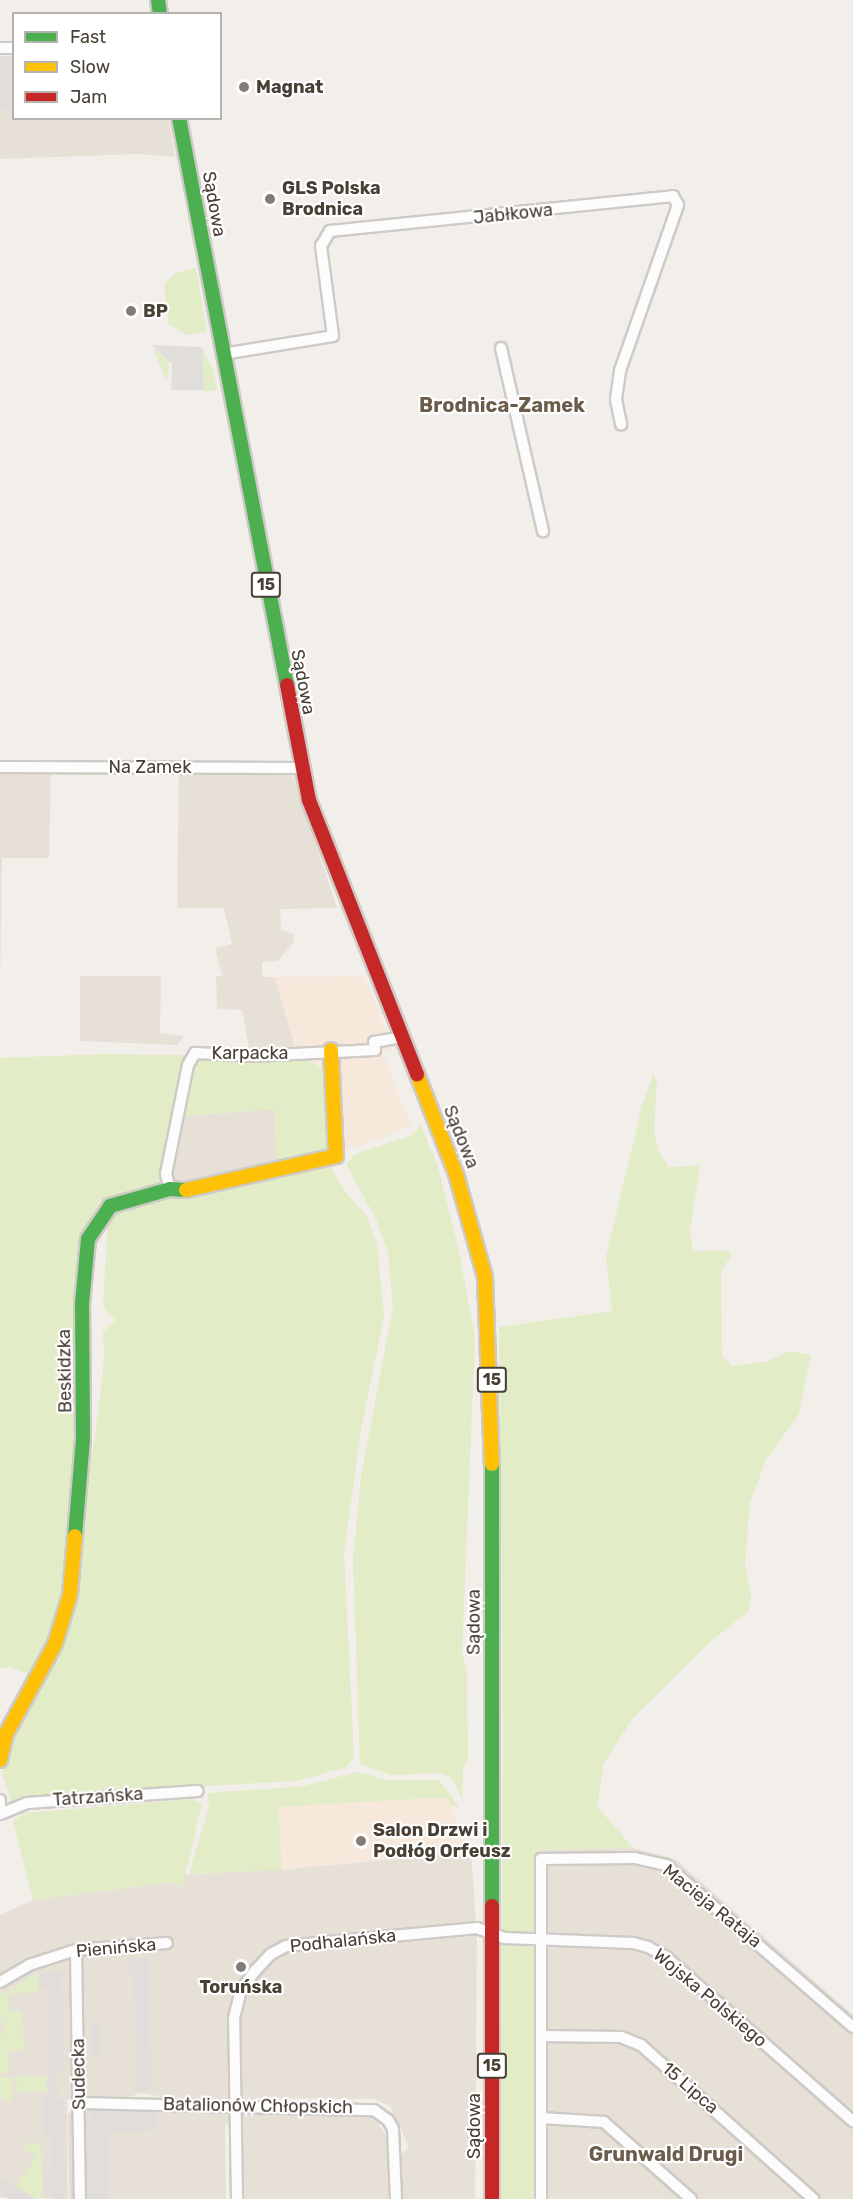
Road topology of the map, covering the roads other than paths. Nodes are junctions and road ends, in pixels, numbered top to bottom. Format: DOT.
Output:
graph roads {
  1 [pos="179,120"];
  2 [pos="501,348"];
  3 [pos="224,354"];
  4 [pos="621,424"];
  5 [pos="543,531"];
  6 [pos="0,767"];
  7 [pos="301,768"];
  8 [pos="401,1037"];
  9 [pos="331,1050"];
  10 [pos="170,1189"];
  11 [pos="0,1760"];
  12 [pos="198,1791"];
  13 [pos="0,1800"];
  14 [pos="0,1814"];
  15 [pos="492,1933"];
  16 [pos="541,1939"];
  17 [pos="167,1943"];
  18 [pos="76,1950"];
  19 [pos="0,1982"];
  20 [pos="853,2026"];
  21 [pos="542,2036"];
  22 [pos="80,2103"];
  23 [pos="236,2104"];
  24 [pos="541,2118"];
  25 [pos="853,2121"];
  26 [pos="80,2199"];
  27 [pos="237,2199"];
  28 [pos="396,2199"];
  29 [pos="492,2199"];
  30 [pos="541,2199"];
  31 [pos="691,2199"];
  32 [pos="813,2199"];
  1 -- 3 [label="main road, Sądowa / 15"];
  2 -- 5 [label="street"];
  3 -- 4 [label="street, Jabłkowa"];
  3 -- 7 [label="main road, Sądowa / 15"];
  6 -- 7 [label="street, Na Zamek"];
  7 -- 8 [label="main road, Sądowa / 15"];
  8 -- 9 [label="street, Karpacka"];
  8 -- 15 [label="main road, Sądowa / 15"];
  9 -- 10 [label="main road, Beskidzka"];
  9 -- 10 [label="street, Karpacka"];
  10 -- 11 [label="main road, Beskidzka"];
  12 -- 14 [label="street, Tatrzańska"];
  13 -- 14 [label="street"];
  15 -- 16 [label="street, Wojska Polskiego"];
  15 -- 23 [label="street, Podhalańska"];
  15 -- 29 [label="main road, Sądowa / 15"];
  16 -- 20 [label="street, Macieja Rataja"];
  16 -- 21 [label="street"];
  16 -- 25 [label="street, Wojska Polskiego"];
  17 -- 18 [label="street, Pienińska"];
  18 -- 19 [label="street, Pienińska"];
  18 -- 22 [label="street, Sudecka"];
  21 -- 24 [label="street"];
  21 -- 32 [label="street, 15 Lipca"];
  22 -- 23 [label="street, Batalionów Chłopskich"];
  22 -- 26 [label="street, Sudecka"];
  23 -- 27 [label="street, Podhalańska"];
  23 -- 28 [label="street, Batalionów Chłopskich"];
  24 -- 30 [label="street"];
  24 -- 31 [label="street"];
}
